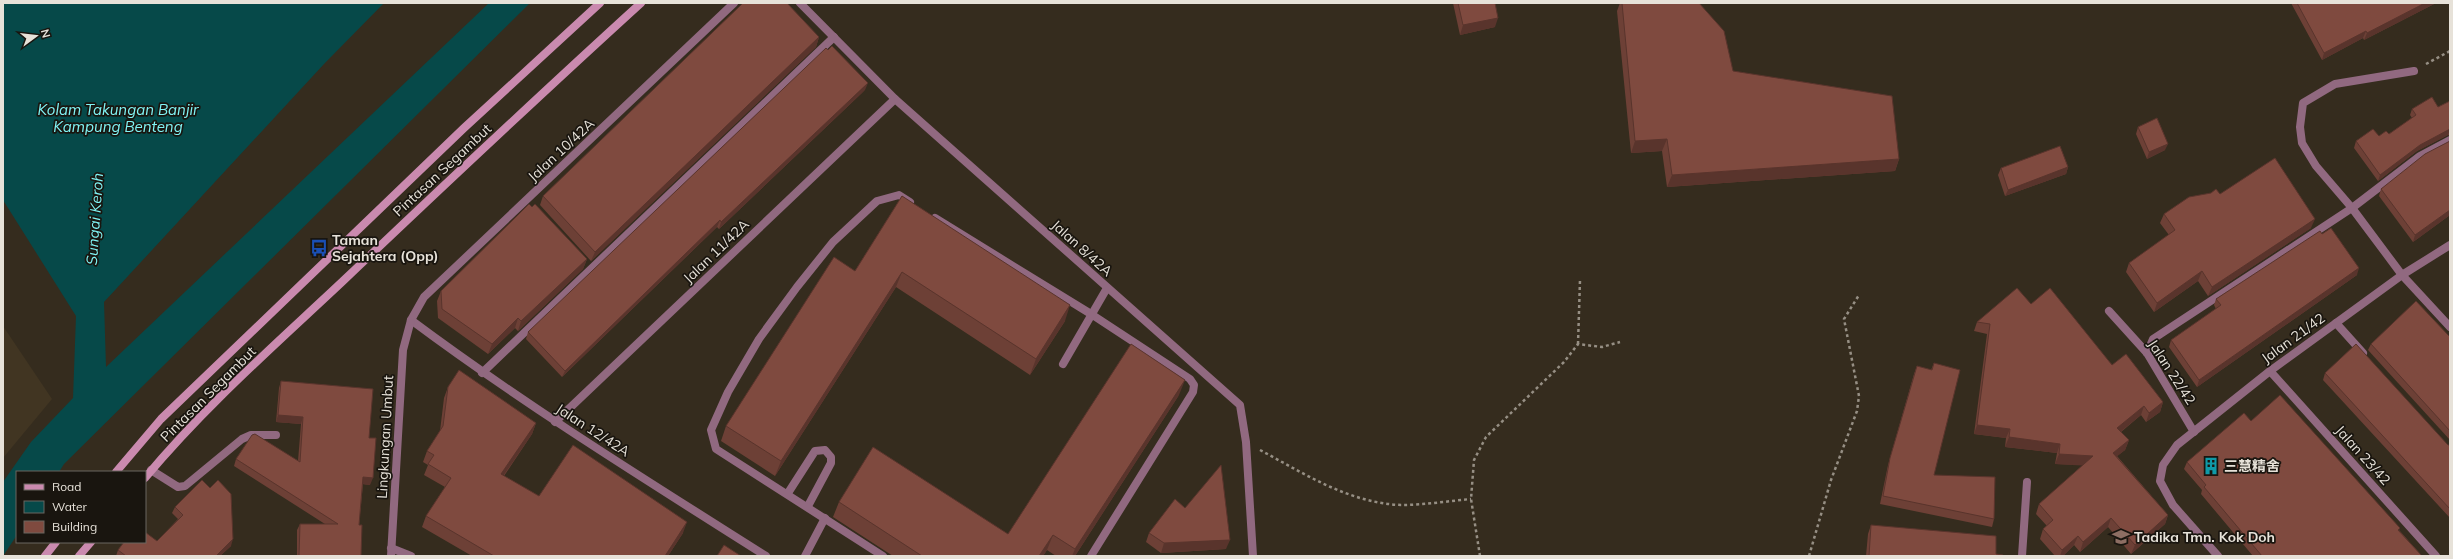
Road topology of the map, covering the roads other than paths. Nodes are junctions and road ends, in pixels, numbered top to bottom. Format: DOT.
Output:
graph roads {
  1 [pos="600,3"];
  2 [pos="642,3"];
  3 [pos="734,3"];
  4 [pos="800,3"];
  5 [pos="834,37"];
  6 [pos="2414,71"];
  7 [pos="894,99"];
  8 [pos="2450,140"];
  9 [pos="2352,208"];
  10 [pos="2450,245"];
  11 [pos="2402,275"];
  12 [pos="1107,288"];
  13 [pos="2109,311"];
  14 [pos="1091,314"];
  15 [pos="411,320"];
  16 [pos="2336,323"];
  17 [pos="2450,327"];
  18 [pos="2147,353"];
  19 [pos="2370,360"];
  20 [pos="1063,364"];
  21 [pos="2270,371"];
  22 [pos="482,373"];
  23 [pos="555,422"];
  24 [pos="2194,432"];
  25 [pos="276,435"];
  26 [pos="151,470"];
  27 [pos="117,471"];
  28 [pos="146,477"];
  29 [pos="2027,482"];
  30 [pos="788,493"];
  31 [pos="808,506"];
  32 [pos="825,518"];
  33 [pos="55,543"];
  34 [pos="90,543"];
  35 [pos="391,552"];
  36 [pos="45,556"];
  37 [pos="79,556"];
  38 [pos="411,556"];
  39 [pos="766,556"];
  40 [pos="806,556"];
  41 [pos="883,556"];
  42 [pos="1091,556"];
  43 [pos="1253,556"];
  44 [pos="2022,556"];
  45 [pos="2218,556"];
  46 [pos="2436,556"];
  1 -- 27 [label="main road, Pintasan Segambut"];
  2 -- 26 [label="main road, Pintasan Segambut"];
  3 -- 15 [label="street, Jalan 10/42A"];
  4 -- 5 [label="street, Jalan 8/42A"];
  5 -- 7 [label="street, Jalan 8/42A"];
  5 -- 22 [label="street"];
  6 -- 9 [label="street"];
  7 -- 12 [label="street, Jalan 8/42A"];
  7 -- 23 [label="street, Jalan 11/42A"];
  8 -- 9 [label="street"];
  9 -- 11 [label="street"];
  9 -- 18 [label="street"];
  10 -- 11 [label="street, Jalan 21/42"];
  11 -- 16 [label="street, Jalan 21/42"];
  11 -- 17 [label="street"];
  12 -- 14 [label="street"];
  12 -- 43 [label="street, Jalan 8/42A"];
  13 -- 18 [label="street, Jalan 22/42"];
  14 -- 20 [label="street"];
  14 -- 30 [label="street"];
  14 -- 42 [label="street"];
  15 -- 22 [label="street, Jalan 12/42A"];
  15 -- 35 [label="street, Lingkungan Umbut"];
  16 -- 19 [label="street"];
  16 -- 21 [label="street, Jalan 21/42"];
  18 -- 24 [label="street, Jalan 22/42"];
  21 -- 24 [label="street, Jalan 21/42"];
  21 -- 46 [label="street, Jalan 23/42"];
  22 -- 23 [label="street, Jalan 12/42A"];
  23 -- 39 [label="street, Jalan 12/42A"];
  24 -- 45 [label="street, Jalan 21/42"];
  25 -- 26 [label="street"];
  26 -- 28 [label="main road, Pintasan Segambut"];
  29 -- 44 [label="street"];
  30 -- 31 [label="street"];
  30 -- 31 [label="street"];
  31 -- 32 [label="street"];
  32 -- 40 [label="street"];
  32 -- 41 [label="street"];
  33 -- 36 [label="main road"];
  34 -- 37 [label="main road"];
  35 -- 38 [label="street"];
}
